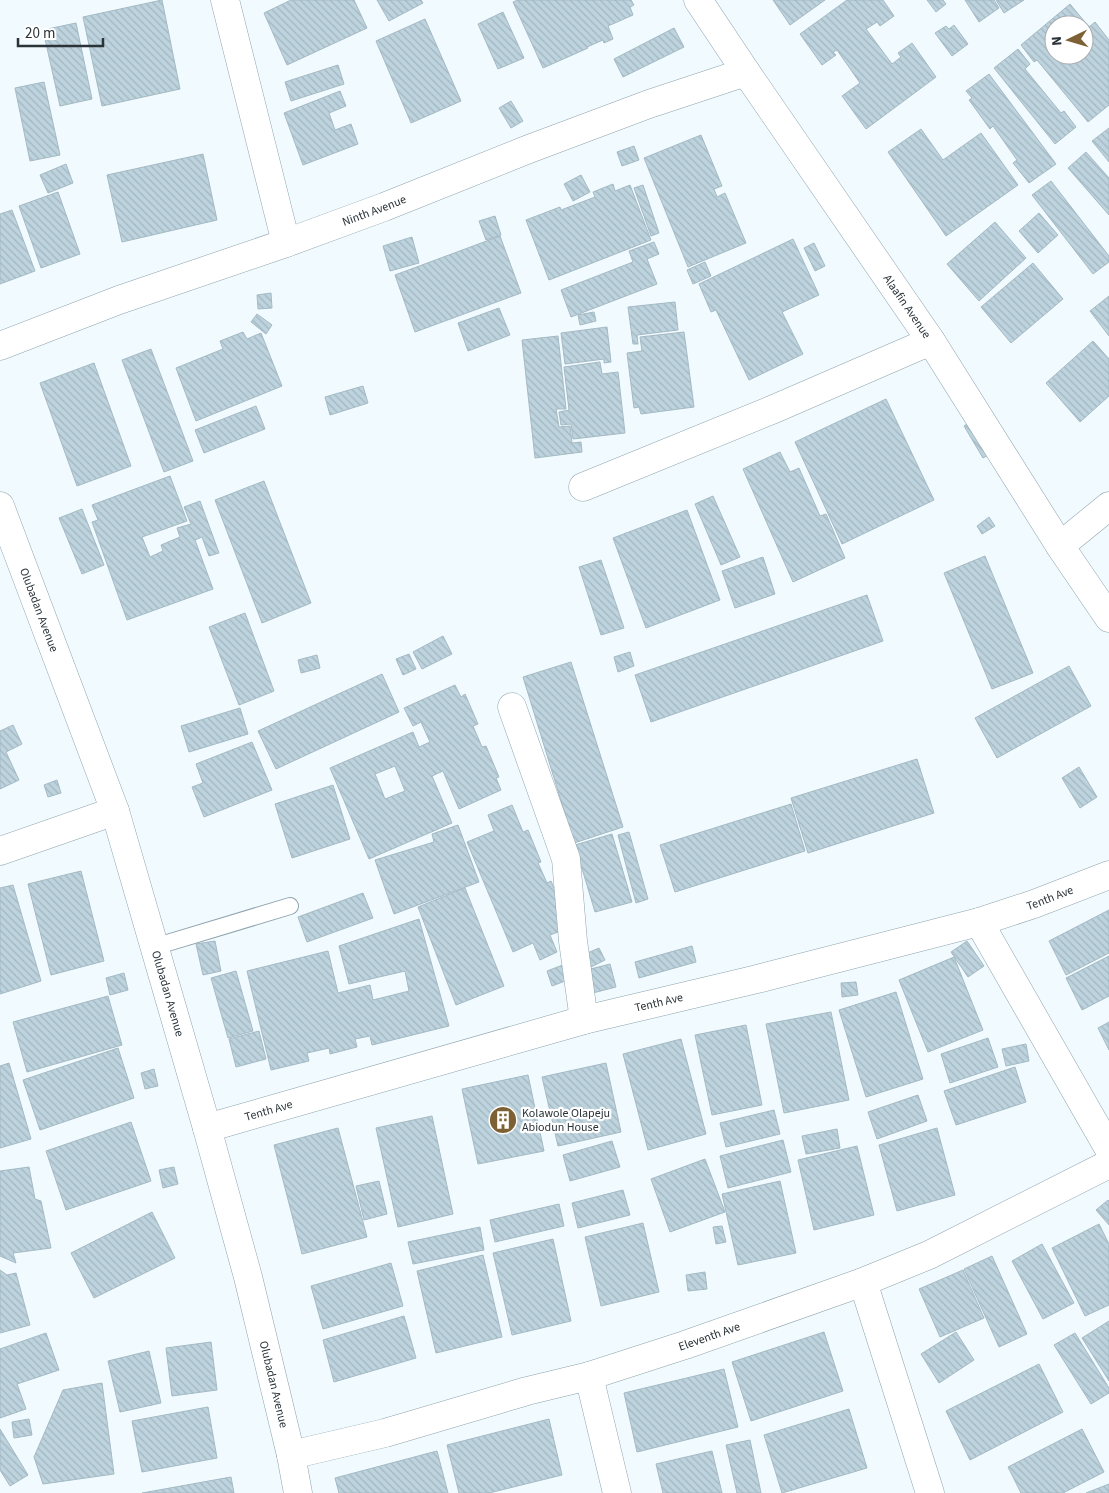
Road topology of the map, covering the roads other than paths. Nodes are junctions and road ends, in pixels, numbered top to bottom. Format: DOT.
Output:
graph roads {
  1 [pos="225,0"];
  2 [pos="698,0"];
  3 [pos="746,72"];
  4 [pos="286,243"];
  5 [pos="932,341"];
  6 [pos="0,346"];
  7 [pos="583,487"];
  8 [pos="0,506"];
  9 [pos="1109,506"];
  10 [pos="1060,546"];
  11 [pos="1109,618"];
  12 [pos="512,707"];
  13 [pos="114,811"];
  14 [pos="0,851"];
  15 [pos="1109,875"];
  16 [pos="290,906"];
  17 [pos="980,922"];
  18 [pos="154,947"];
  19 [pos="584,1020"];
  20 [pos="206,1128"];
  21 [pos="1109,1149"];
  22 [pos="1109,1164"];
  23 [pos="863,1282"];
  24 [pos="589,1376"];
  25 [pos="290,1455"];
  26 [pos="298,1493"];
  27 [pos="617,1493"];
  28 [pos="930,1493"];
  1 -- 4 [label="street"];
  2 -- 3 [label="street, Alaafin Avenue"];
  3 -- 4 [label="street, Ninth Avenue"];
  3 -- 5 [label="street, Alaafin Avenue"];
  4 -- 6 [label="street, Ninth Avenue"];
  5 -- 7 [label="street"];
  5 -- 10 [label="street, Alaafin Avenue"];
  8 -- 13 [label="street, Olubadan Avenue"];
  9 -- 10 [label="street"];
  10 -- 11 [label="street, Alaafin Avenue"];
  12 -- 19 [label="street"];
  13 -- 14 [label="street"];
  13 -- 18 [label="street, Olubadan Avenue"];
  15 -- 17 [label="street, Tenth Ave"];
  16 -- 18 [label="lane"];
  17 -- 19 [label="street, Tenth Ave"];
  17 -- 21 [label="street"];
  18 -- 20 [label="street, Olubadan Avenue"];
  19 -- 20 [label="street, Tenth Ave"];
  20 -- 25 [label="street, Olubadan Avenue"];
  22 -- 23 [label="street, Eleventh Ave"];
  23 -- 24 [label="street, Eleventh Ave"];
  23 -- 28 [label="street"];
  24 -- 25 [label="street, Eleventh Ave"];
  24 -- 27 [label="street"];
  25 -- 26 [label="street, Olubadan Avenue"];
}
